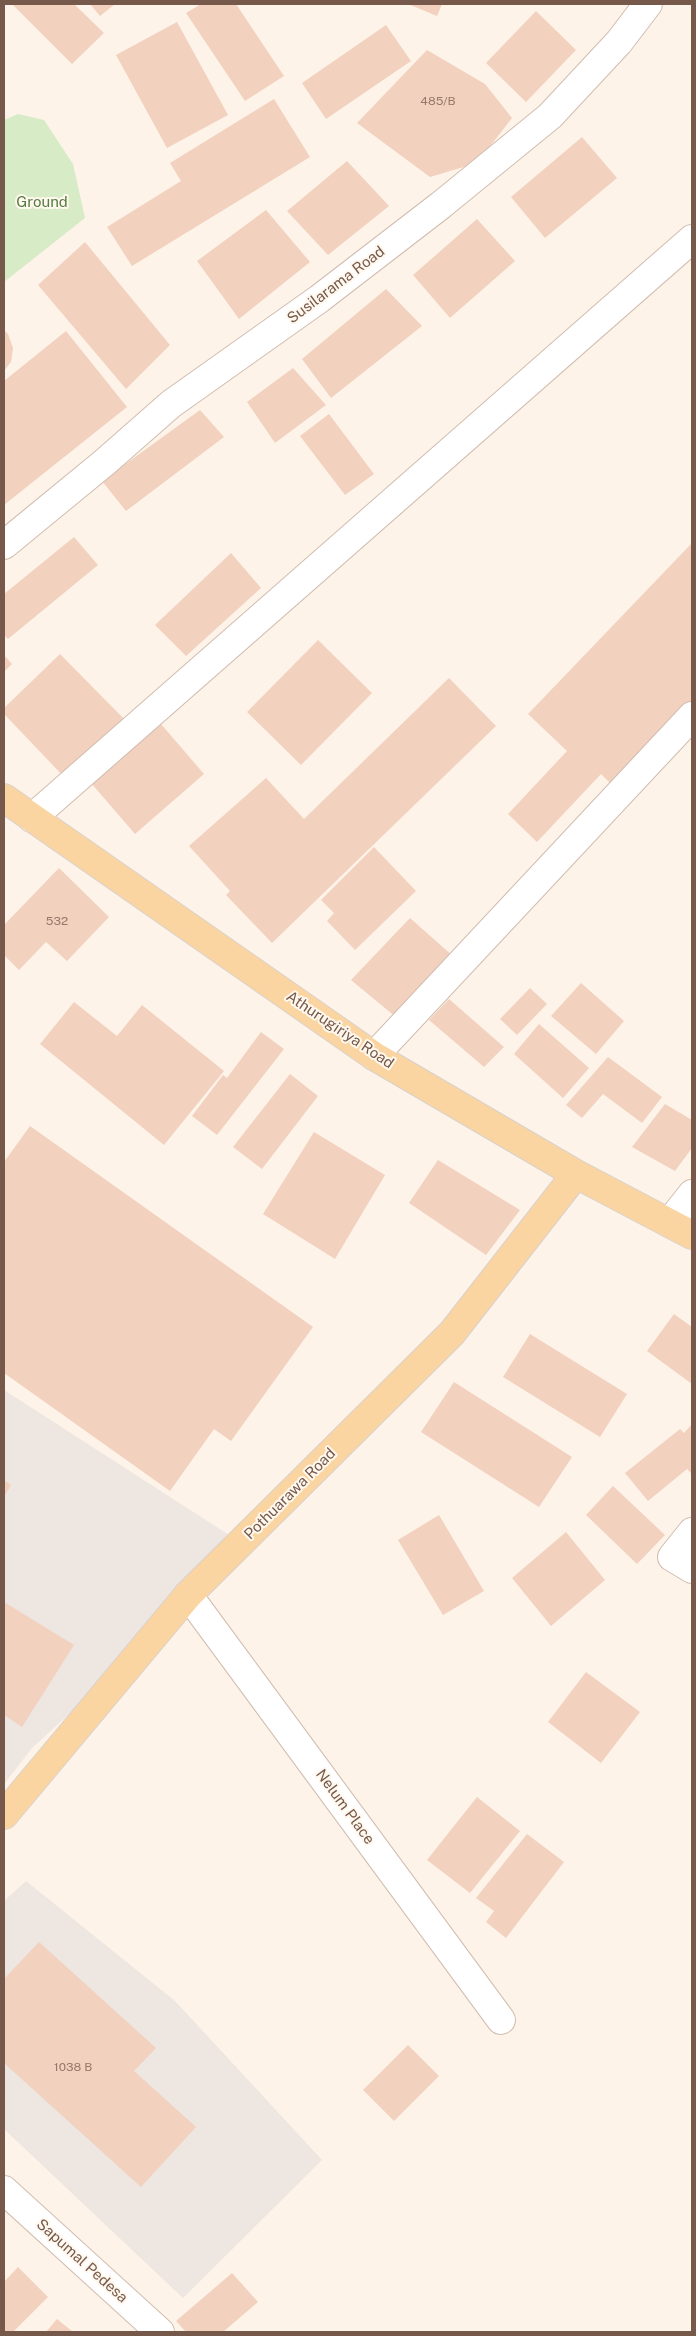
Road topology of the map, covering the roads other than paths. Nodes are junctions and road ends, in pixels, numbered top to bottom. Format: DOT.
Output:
graph roads {
  1 [pos="648,4"];
  2 [pos="692,239"];
  3 [pos="4,545"];
  4 [pos="692,716"];
  5 [pos="4,798"];
  6 [pos="32,818"];
  7 [pos="374,1056"];
  8 [pos="576,1174"];
  9 [pos="692,1194"];
  10 [pos="681,1229"];
  11 [pos="692,1532"];
  12 [pos="692,1569"];
  13 [pos="188,1594"];
  14 [pos="4,1815"];
  15 [pos="502,2020"];
  16 [pos="4,2190"];
  17 [pos="160,2332"];
  1 -- 3 [label="street, Susilarama Road"];
  2 -- 6 [label="street"];
  4 -- 7 [label="street"];
  5 -- 6 [label="main road, Athurugiriya Road"];
  6 -- 7 [label="main road, Athurugiriya Road"];
  7 -- 8 [label="main road, Athurugiriya Road"];
  8 -- 10 [label="main road, Athurugiriya Road"];
  8 -- 13 [label="main road, Pothuarawa Road"];
  9 -- 10 [label="street"];
  11 -- 12 [label="street"];
  13 -- 14 [label="main road, Pothuarawa Road"];
  13 -- 15 [label="street, Nelum Place"];
  16 -- 17 [label="street, Sapumal Pedesa"];
}
